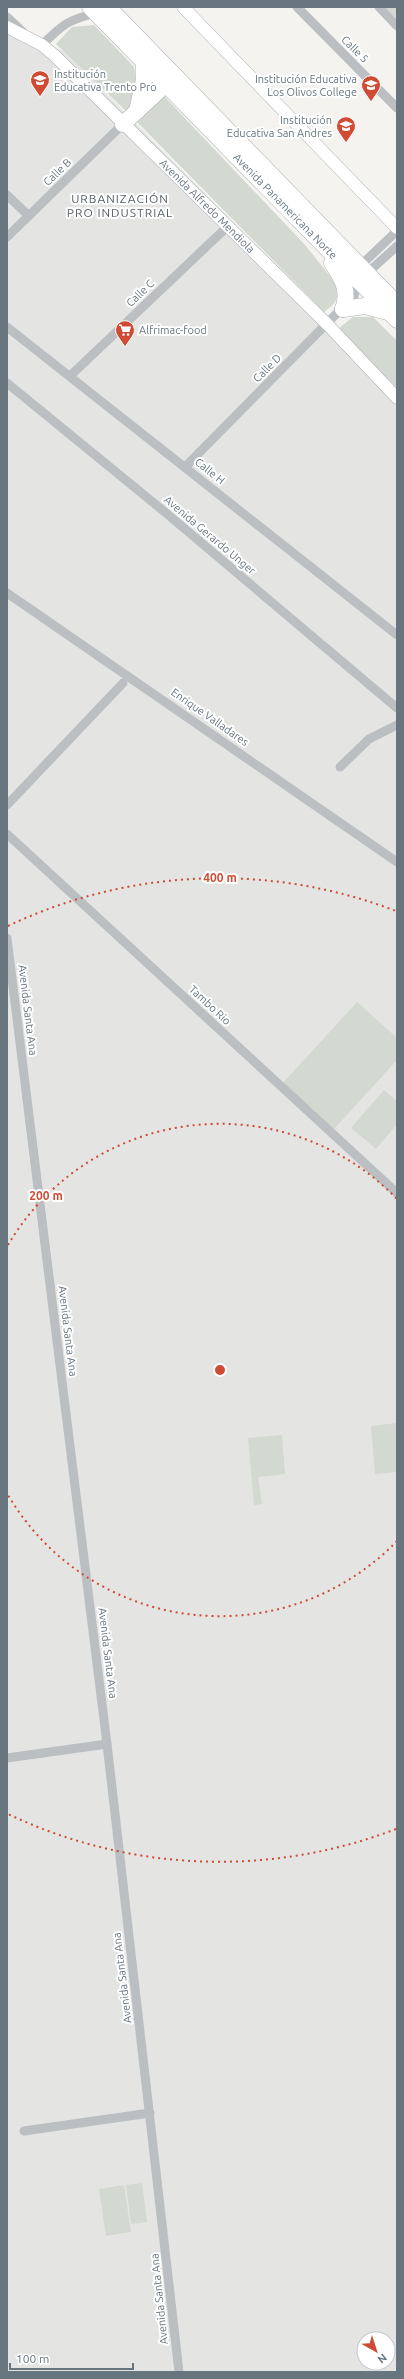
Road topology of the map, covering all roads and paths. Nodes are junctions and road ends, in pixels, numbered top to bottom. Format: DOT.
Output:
graph roads {
  1 [pos="183,7"];
  2 [pos="297,7"];
  3 [pos="379,7"];
  4 [pos="98,9"];
  5 [pos="7,17"];
  6 [pos="397,26"];
  7 [pos="7,27"];
  8 [pos="27,36"];
  9 [pos="42,44"];
  10 [pos="144,61"];
  11 [pos="166,84"];
  12 [pos="397,108"];
  13 [pos="138,111"];
  14 [pos="124,124"];
  15 [pos="7,195"];
  16 [pos="29,216"];
  17 [pos="227,227"];
  18 [pos="397,228"];
  19 [pos="397,231"];
  20 [pos="7,237"];
  21 [pos="321,243"];
  22 [pos="397,246"];
  23 [pos="362,273"];
  24 [pos="343,309"];
  25 [pos="394,312"];
  26 [pos="328,325"];
  27 [pos="7,327"];
  28 [pos="70,376"];
  29 [pos="7,383"];
  30 [pos="397,398"];
  31 [pos="185,467"];
  32 [pos="7,593"];
  33 [pos="397,635"];
  34 [pos="123,683"];
  35 [pos="397,708"];
  36 [pos="397,725"];
  37 [pos="340,767"];
  38 [pos="7,805"];
  39 [pos="7,834"];
  40 [pos="397,862"];
  41 [pos="7,938"];
  42 [pos="397,1193"];
  43 [pos="107,1744"];
  44 [pos="7,1758"];
  45 [pos="150,2113"];
  46 [pos="24,2131"];
  47 [pos="179,2372"];
  1 -- 18 [label="street"];
  2 -- 12 [label="street, Calle 5"];
  3 -- 6 [label="street"];
  4 -- 9 [label="street"];
  4 -- 10 [label="highway, Avenida Panamericana Norte"];
  4 -- 23 [label="highway, Avenida Panamericana Norte"];
  5 -- 8 [label="street"];
  7 -- 8 [label="street, Avenida Alfredo Mendiola"];
  8 -- 9 [label="street, Avenida Alfredo Mendiola"];
  9 -- 14 [label="street, Avenida Alfredo Mendiola"];
  10 -- 11 [label="highway, Avenida Panamericana Norte"];
  10 -- 13 [label="highway"];
  11 -- 13 [label="highway"];
  11 -- 21 [label="highway, Avenida Panamericana Norte"];
  13 -- 14 [label="highway"];
  14 -- 16 [label="street, Calle B"];
  14 -- 17 [label="street, Avenida Alfredo Mendiola"];
  15 -- 16 [label="street"];
  16 -- 20 [label="street, Calle B"];
  17 -- 26 [label="street, Avenida Alfredo Mendiola"];
  17 -- 28 [label="street, Calle C"];
  19 -- 23 [label="street"];
  21 -- 23 [label="highway, Avenida Panamericana Norte"];
  21 -- 24 [label="highway"];
  22 -- 23 [label="street"];
  23 -- 24 [label="street, Calle D"];
  23 -- 25 [label="highway, Avenida Panamericana Norte"];
  24 -- 25 [label="highway"];
  24 -- 26 [label="street, Calle D"];
  26 -- 30 [label="street, Avenida Alfredo Mendiola"];
  26 -- 31 [label="street, Calle D"];
  27 -- 28 [label="street, Calle H"];
  28 -- 31 [label="street, Calle H"];
  29 -- 35 [label="street, Avenida Gerardo Unger"];
  31 -- 33 [label="street, Calle H"];
  32 -- 40 [label="street, Enrique Valladares"];
  34 -- 38 [label="street"];
  36 -- 37 [label="street"];
  39 -- 42 [label="street, Tambo Rio"];
  41 -- 43 [label="street, Avenida Santa Ana"];
  43 -- 44 [label="street"];
  43 -- 45 [label="street, Avenida Santa Ana"];
  45 -- 46 [label="street"];
  45 -- 47 [label="street, Avenida Santa Ana"];
}
